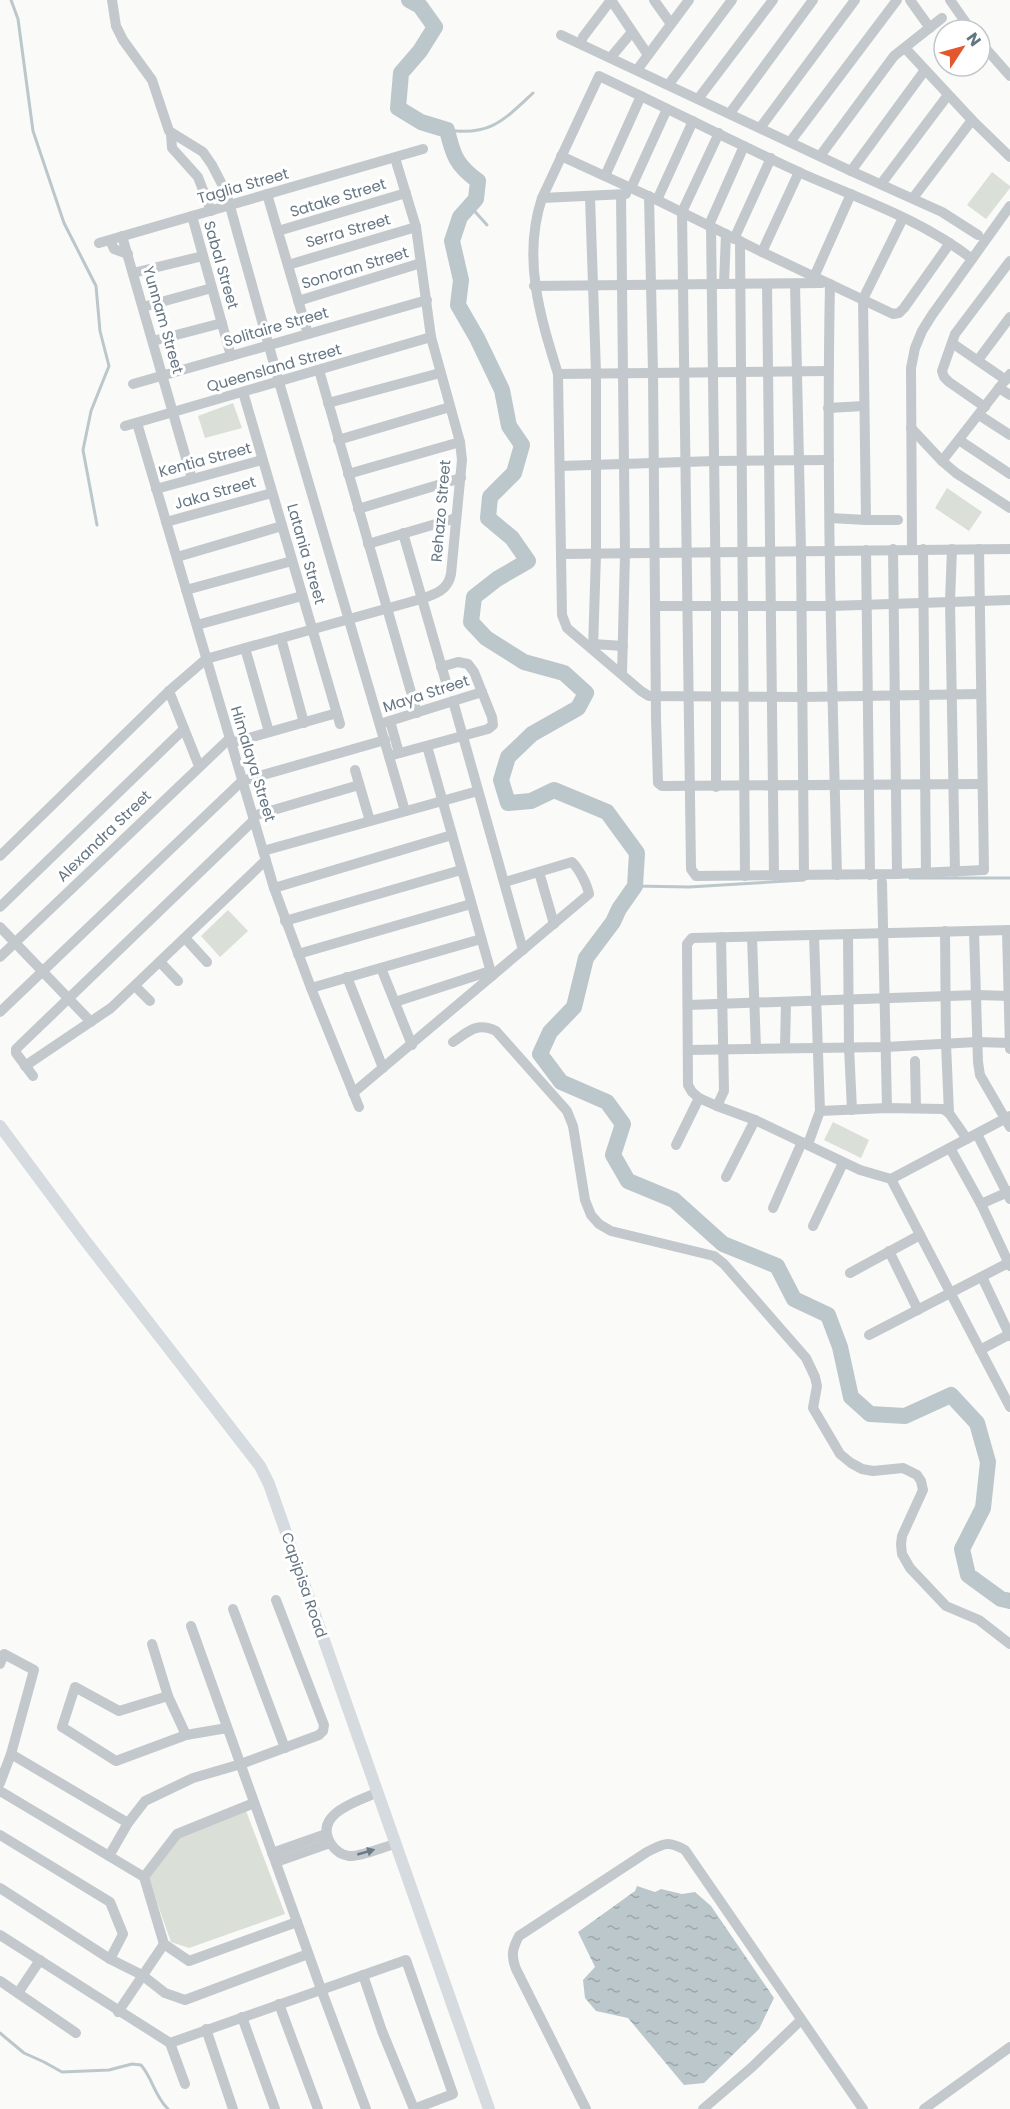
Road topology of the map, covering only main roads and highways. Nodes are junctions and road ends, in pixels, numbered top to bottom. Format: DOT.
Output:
graph roads {
  1 [pos="0,1126"];
  2 [pos="489,2109"];
  1 -- 2 [label="main road, Capipisa Road"];
}
